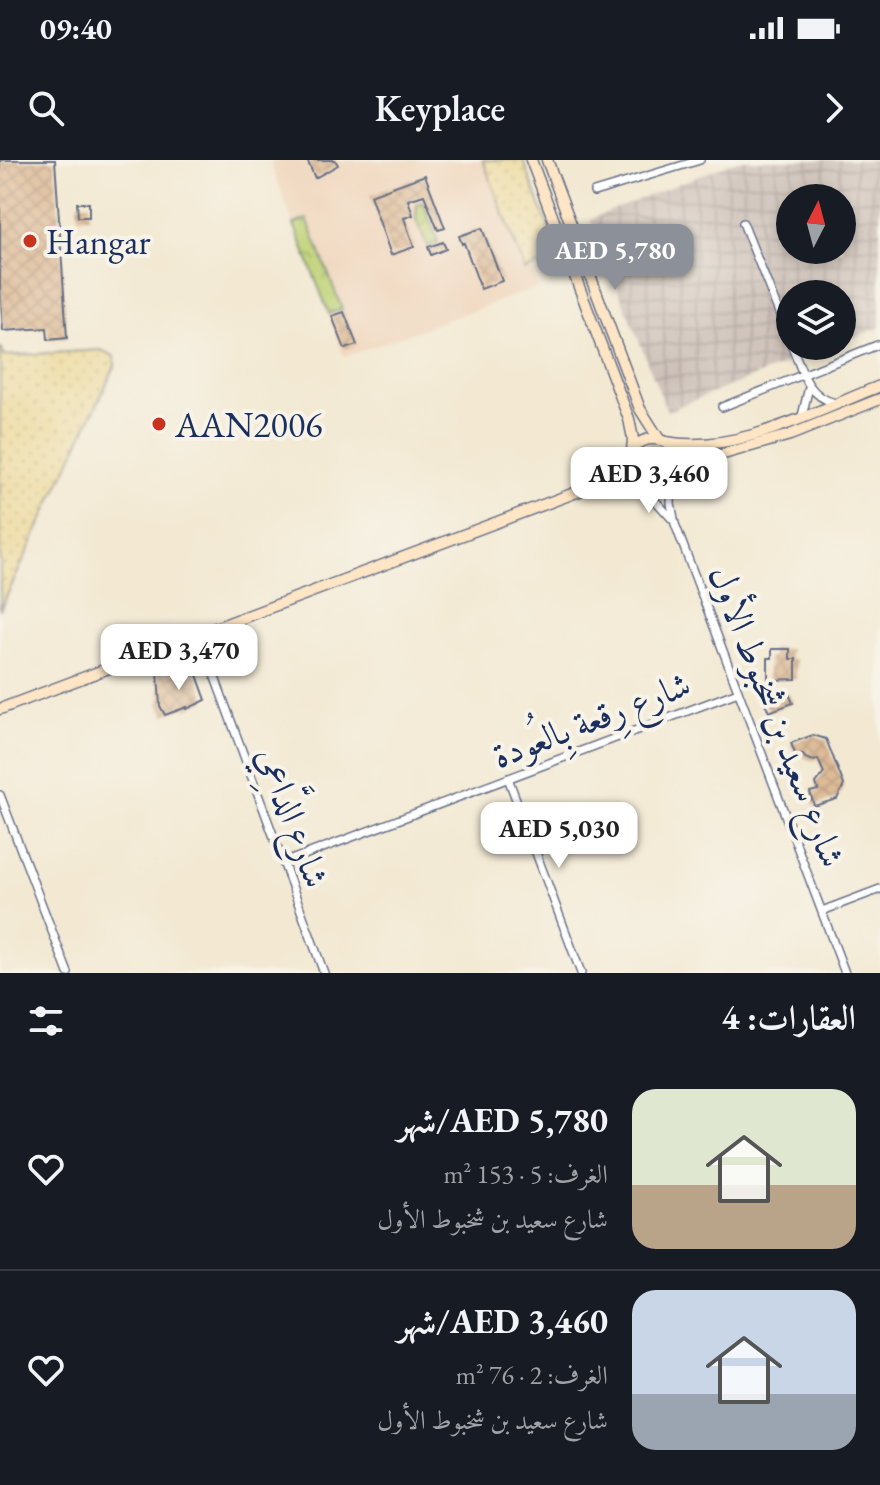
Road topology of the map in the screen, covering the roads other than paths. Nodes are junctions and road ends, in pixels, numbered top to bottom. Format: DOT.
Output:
graph roads {
  1 [pos="531,160"];
  2 [pos="547,160"];
  3 [pos="700,160"];
  4 [pos="594,192"];
  5 [pos="743,223"];
  6 [pos="776,305"];
  7 [pos="880,344"];
  8 [pos="798,360"];
  9 [pos="803,374"];
  10 [pos="880,386"];
  11 [pos="809,387"];
  12 [pos="880,399"];
  13 [pos="835,403"];
  14 [pos="722,407"];
  15 [pos="802,416"];
  16 [pos="662,440"];
  17 [pos="630,453"];
  18 [pos="678,467"];
  19 [pos="672,481"];
  20 [pos="601,483"];
  21 [pos="641,486"];
  22 [pos="675,524"];
  23 [pos="199,634"];
  24 [pos="738,692"];
  25 [pos="0,709"];
  26 [pos="508,778"];
  27 [pos="0,795"];
  28 [pos="283,863"];
  29 [pos="880,889"];
  30 [pos="822,911"];
  31 [pos="68,973"];
  32 [pos="324,973"];
  33 [pos="581,973"];
  34 [pos="845,973"];
  1 -- 17 [label="street"];
  2 -- 16 [label="street"];
  3 -- 4 [label="street"];
  5 -- 6 [label="street"];
  7 -- 9 [label="street"];
  8 -- 9 [label="street"];
  9 -- 11 [label="street"];
  9 -- 14 [label="street"];
  10 -- 13 [label="street"];
  11 -- 13 [label="street"];
  11 -- 15 [label="street"];
  12 -- 18 [label="street"];
  13 -- 15 [label="street"];
  15 -- 16 [label="street"];
  16 -- 17 [label="street"];
  16 -- 18 [label="street"];
  17 -- 20 [label="street"];
  17 -- 21 [label="street"];
  18 -- 19 [label="street"];
  19 -- 21 [label="street"];
  19 -- 22 [label="street, شارع سعيد بن شخبوط الأول"];
  20 -- 21 [label="street"];
  20 -- 23 [label="street"];
  21 -- 22 [label="street, شارع سعيد بن شخبوط الأول"];
  22 -- 24 [label="street, شارع سعيد بن شخبوط الأول"];
  23 -- 25 [label="street"];
  23 -- 28 [label="street, شارع الدَّاعِي"];
  24 -- 26 [label="street, شارع رِقعة بِالعُودة"];
  24 -- 30 [label="street, شارع سعيد بن شخبوط الأول"];
  26 -- 28 [label="street, شارع رِقعة بِالعُودة"];
  26 -- 33 [label="street"];
  27 -- 31 [label="street"];
  28 -- 32 [label="street, شارع الدَّاعِي"];
  29 -- 30 [label="street"];
  30 -- 34 [label="street, شارع سعيد بن شخبوط الأول"];
}
